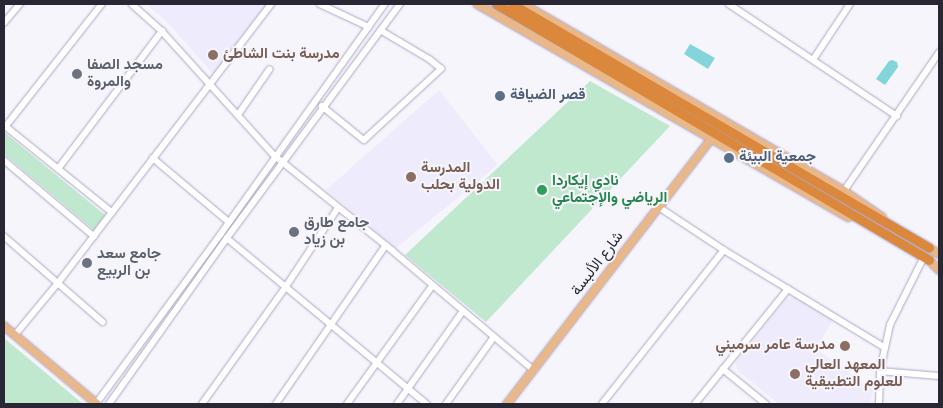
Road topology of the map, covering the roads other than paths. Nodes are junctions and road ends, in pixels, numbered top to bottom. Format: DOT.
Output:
graph roads {
  1 [pos="20,4"];
  2 [pos="102,4"];
  3 [pos="132,4"];
  4 [pos="272,4"];
  5 [pos="320,4"];
  6 [pos="384,4"];
  7 [pos="400,4"];
  8 [pos="477,4"];
  9 [pos="496,4"];
  10 [pos="512,4"];
  11 [pos="523,4"];
  12 [pos="729,4"];
  13 [pos="850,4"];
  14 [pos="4,23"];
  15 [pos="369,27"];
  16 [pos="162,31"];
  17 [pos="381,31"];
  18 [pos="939,54"];
  19 [pos="813,60"];
  20 [pos="268,70"];
  21 [pos="210,85"];
  22 [pos="322,106"];
  23 [pos="238,115"];
  24 [pos="897,116"];
  25 [pos="5,125"];
  26 [pos="710,140"];
  27 [pos="275,156"];
  28 [pos="154,158"];
  29 [pos="4,160"];
  30 [pos="282,162"];
  31 [pos="58,169"];
  32 [pos="844,191"];
  33 [pos="659,207"];
  34 [pos="338,208"];
  35 [pos="112,212"];
  36 [pos="229,222"];
  37 [pos="886,229"];
  38 [pos="4,236"];
  39 [pos="94,236"];
  40 [pos="227,238"];
  41 [pos="386,245"];
  42 [pos="930,248"];
  43 [pos="724,250"];
  44 [pos="939,250"];
  45 [pos="939,254"];
  46 [pos="926,258"];
  47 [pos="939,265"];
  48 [pos="939,270"];
  49 [pos="58,283"];
  50 [pos="432,286"];
  51 [pos="285,288"];
  52 [pos="788,289"];
  53 [pos="463,311"];
  54 [pos="103,322"];
  55 [pos="4,326"];
  56 [pos="332,326"];
  57 [pos="15,336"];
  58 [pos="494,337"];
  59 [pos="884,347"];
  60 [pos="376,362"];
  61 [pos="724,369"];
  62 [pos="534,370"];
  63 [pos="880,371"];
  64 [pos="939,376"];
  65 [pos="408,389"];
  66 [pos="97,404"];
  67 [pos="110,404"];
  68 [pos="202,404"];
  69 [pos="276,404"];
  70 [pos="347,404"];
  71 [pos="397,404"];
  72 [pos="427,404"];
  73 [pos="446,404"];
  74 [pos="507,404"];
  75 [pos="602,404"];
  76 [pos="695,404"];
  77 [pos="766,404"];
  78 [pos="879,404"];
  1 -- 14 [label="street"];
  2 -- 25 [label="street"];
  3 -- 16 [label="street"];
  4 -- 21 [label="street"];
  5 -- 15 [label="street"];
  6 -- 15 [label="street"];
  7 -- 17 [label="street"];
  8 -- 26 [label="main road"];
  9 -- 37 [label="highway"];
  10 -- 37 [label="highway"];
  11 -- 32 [label="main road"];
  12 -- 19 [label="street"];
  13 -- 19 [label="street"];
  15 -- 27 [label="street"];
  16 -- 21 [label="street"];
  16 -- 31 [label="street"];
  17 -- 22 [label="street"];
  17 -- 22 [label="street"];
  18 -- 24 [label="street"];
  19 -- 24 [label="street"];
  20 -- 23 [label="street"];
  21 -- 23 [label="street"];
  21 -- 28 [label="street"];
  22 -- 30 [label="street"];
  23 -- 27 [label="street"];
  24 -- 32 [label="street"];
  25 -- 31 [label="street"];
  26 -- 33 [label="main road, شارع الألبسة"];
  26 -- 37 [label="main road"];
  27 -- 30 [label="street"];
  27 -- 36 [label="street"];
  28 -- 35 [label="street"];
  28 -- 36 [label="street"];
  29 -- 39 [label="street"];
  30 -- 34 [label="street"];
  30 -- 40 [label="street"];
  31 -- 35 [label="street"];
  32 -- 37 [label="main road"];
  33 -- 43 [label="street"];
  33 -- 62 [label="main road, شارع الألبسة"];
  34 -- 41 [label="street"];
  34 -- 51 [label="street"];
  35 -- 39 [label="street"];
  36 -- 66 [label="street"];
  37 -- 42 [label="highway"];
  37 -- 46 [label="highway"];
  38 -- 49 [label="street"];
  39 -- 49 [label="street"];
  40 -- 51 [label="street"];
  40 -- 67 [label="street"];
  41 -- 50 [label="street"];
  41 -- 56 [label="street"];
  42 -- 44 [label="main road"];
  42 -- 45 [label="main road"];
  43 -- 52 [label="street"];
  43 -- 75 [label="street"];
  46 -- 47 [label="main road"];
  46 -- 48 [label="main road"];
  46 -- 59 [label="street"];
  49 -- 54 [label="street"];
  49 -- 57 [label="street"];
  50 -- 53 [label="street"];
  50 -- 60 [label="street"];
  51 -- 56 [label="street"];
  51 -- 68 [label="street"];
  52 -- 59 [label="street"];
  52 -- 61 [label="street"];
  53 -- 58 [label="street"];
  53 -- 65 [label="street"];
  55 -- 57 [label="main road"];
  56 -- 60 [label="street"];
  56 -- 69 [label="street"];
  57 -- 66 [label="main road"];
  58 -- 62 [label="street"];
  58 -- 73 [label="street"];
  59 -- 63 [label="street"];
  60 -- 65 [label="street"];
  60 -- 70 [label="street"];
  61 -- 76 [label="street"];
  61 -- 77 [label="street"];
  62 -- 74 [label="main road, شارع الألبسة"];
  63 -- 64 [label="street"];
  63 -- 78 [label="street"];
  65 -- 71 [label="street"];
  65 -- 72 [label="street"];
}
